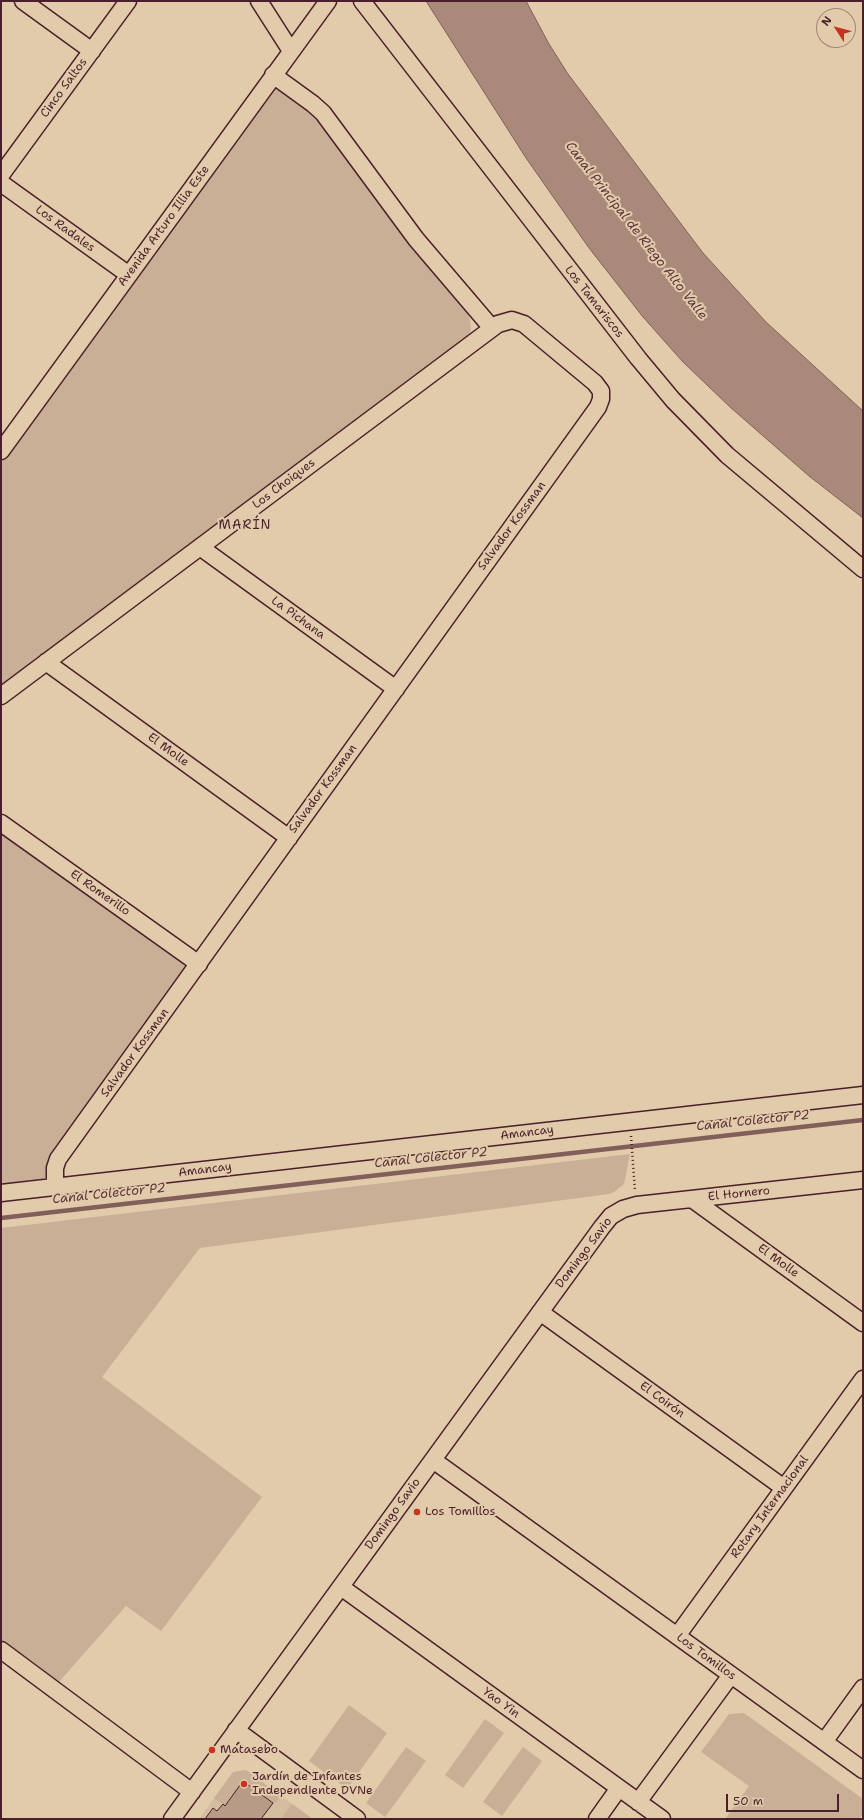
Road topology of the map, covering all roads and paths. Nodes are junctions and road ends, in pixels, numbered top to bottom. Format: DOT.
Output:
graph roads {
  1 [pos="23,1"];
  2 [pos="128,1"];
  3 [pos="259,1"];
  4 [pos="328,1"];
  5 [pos="362,1"];
  6 [pos="92,51"];
  7 [pos="291,51"];
  8 [pos="273,75"];
  9 [pos="1,175"];
  10 [pos="1,183"];
  11 [pos="129,275"];
  12 [pos="491,328"];
  13 [pos="602,395"];
  14 [pos="1,451"];
  15 [pos="200,546"];
  16 [pos="863,569"];
  17 [pos="46,662"];
  18 [pos="396,689"];
  19 [pos="1,696"];
  20 [pos="1,823"];
  21 [pos="289,838"];
  22 [pos="199,964"];
  23 [pos="863,1094"];
  24 [pos="630,1129"];
  25 [pos="863,1180"];
  26 [pos="55,1187"];
  27 [pos="1,1193"];
  28 [pos="692,1199"];
  29 [pos="637,1205"];
  30 [pos="617,1212"];
  31 [pos="540,1312"];
  32 [pos="863,1323"];
  33 [pos="863,1379"];
  34 [pos="433,1460"];
  35 [pos="784,1488"];
  36 [pos="341,1587"];
  37 [pos="677,1636"];
  38 [pos="1,1650"];
  39 [pos="731,1675"];
  40 [pos="863,1688"];
  41 [pos="236,1730"];
  42 [pos="824,1742"];
  43 [pos="863,1770"];
  44 [pos="619,1788"];
  45 [pos="192,1792"];
  46 [pos="638,1802"];
  47 [pos="172,1819"];
  48 [pos="356,1819"];
  49 [pos="597,1819"];
  50 [pos="662,1819"];
  1 -- 6 [label="street"];
  2 -- 6 [label="street, Cinco Saltos"];
  3 -- 7 [label="street"];
  4 -- 7 [label="street, Avenida Arturo Illia Este"];
  5 -- 16 [label="street, Los Tamariscos"];
  6 -- 9 [label="street, Cinco Saltos"];
  7 -- 8 [label="street, Avenida Arturo Illia Este"];
  8 -- 11 [label="street, Avenida Arturo Illia Este"];
  8 -- 12 [label="street"];
  10 -- 11 [label="street, Los Radales"];
  11 -- 14 [label="street, Avenida Arturo Illia Este"];
  12 -- 13 [label="street, Los Choiques"];
  12 -- 15 [label="street, Los Choiques"];
  13 -- 18 [label="street, Salvador Kossman"];
  15 -- 17 [label="street, Los Choiques"];
  15 -- 18 [label="street, La Pichana"];
  17 -- 19 [label="street, Los Choiques"];
  17 -- 21 [label="street, El Molle"];
  18 -- 21 [label="street, Salvador Kossman"];
  20 -- 22 [label="street, El Romerillo"];
  21 -- 22 [label="street, Salvador Kossman"];
  22 -- 26 [label="street, Salvador Kossman"];
  23 -- 26 [label="street, Amancay"];
  24 -- 29 [label="path"];
  25 -- 28 [label="street, El Hornero"];
  26 -- 27 [label="street, Amancay"];
  28 -- 29 [label="street, El Hornero"];
  28 -- 32 [label="street, El Molle"];
  29 -- 30 [label="street, El Hornero"];
  30 -- 31 [label="street, Domingo Savio"];
  31 -- 34 [label="street, Domingo Savio"];
  31 -- 35 [label="street, El Coirón"];
  33 -- 35 [label="street, Rotary Internacional"];
  34 -- 36 [label="street, Domingo Savio"];
  34 -- 37 [label="street, Los Tomillos"];
  35 -- 37 [label="street, Rotary Internacional"];
  36 -- 41 [label="street, Domingo Savio"];
  36 -- 44 [label="street, Yao Yin"];
  37 -- 39 [label="street, Los Tomillos"];
  38 -- 45 [label="street"];
  39 -- 42 [label="street, Los Tomillos"];
  39 -- 46 [label="street"];
  40 -- 42 [label="street"];
  41 -- 45 [label="street, Domingo Savio"];
  41 -- 48 [label="street"];
  42 -- 43 [label="street, Los Tomillos"];
  44 -- 46 [label="street, Yao Yin"];
  44 -- 49 [label="street"];
  45 -- 47 [label="street, Domingo Savio"];
  46 -- 50 [label="street, Yao Yin"];
}
